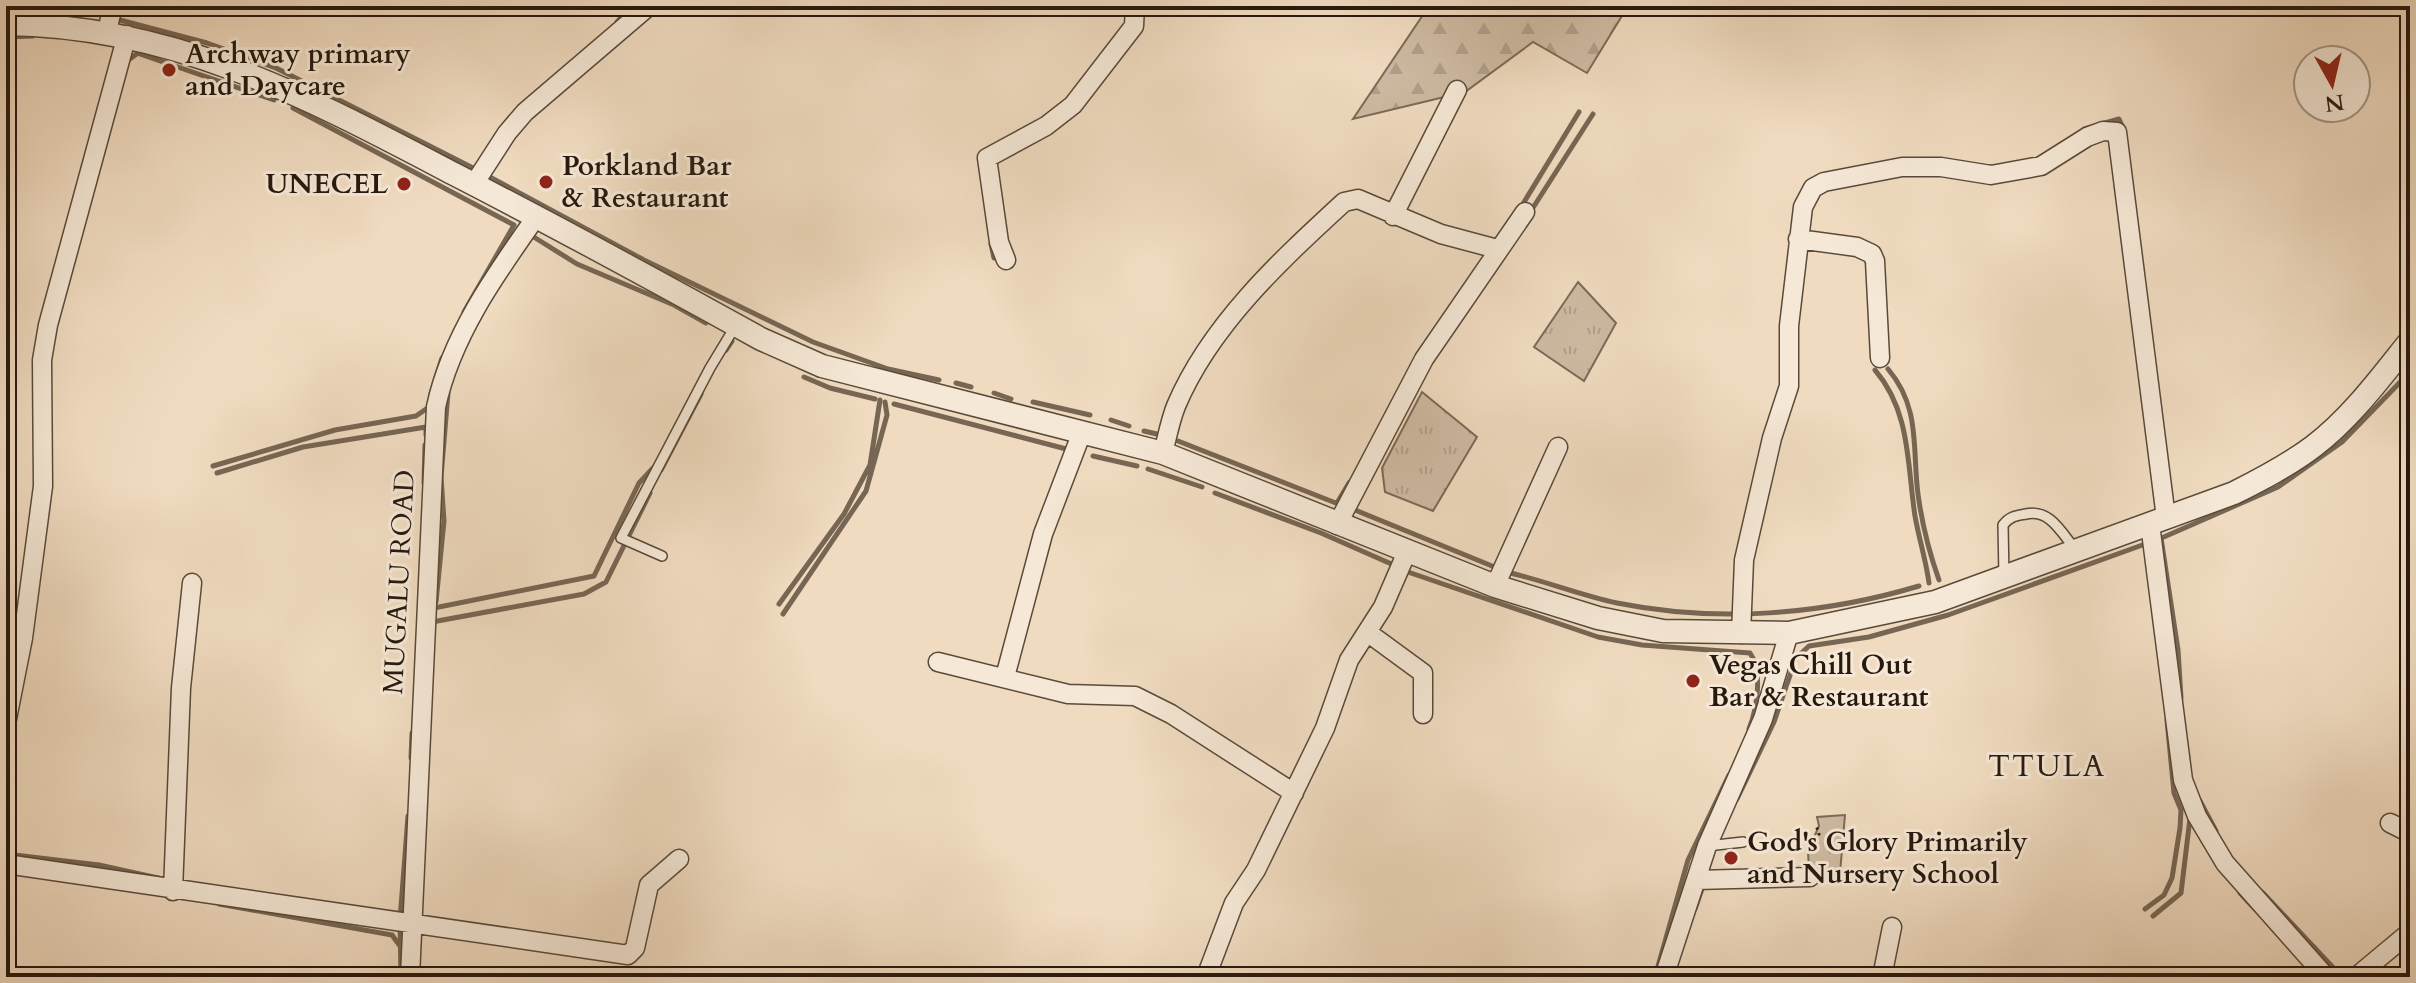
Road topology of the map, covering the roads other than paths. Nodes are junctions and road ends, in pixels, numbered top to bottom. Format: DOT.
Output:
graph roads {
  1 [pos="113,6"];
  2 [pos="1135,6"];
  3 [pos="647,7"];
  4 [pos="6,24"];
  5 [pos="117,33"];
  6 [pos="1457,90"];
  7 [pos="474,184"];
  8 [pos="1525,212"];
  9 [pos="1393,216"];
  10 [pos="536,217"];
  11 [pos="1798,239"];
  12 [pos="1497,249"];
  13 [pos="1006,260"];
  14 [pos="736,325"];
  15 [pos="2410,341"];
  16 [pos="1880,358"];
  17 [pos="1082,432"];
  18 [pos="1558,447"];
  19 [pos="1163,453"];
  20 [pos="2158,521"];
  21 [pos="1337,525"];
  22 [pos="2076,551"];
  23 [pos="1406,554"];
  24 [pos="662,556"];
  25 [pos="2004,577"];
  26 [pos="192,583"];
  27 [pos="1495,586"];
  28 [pos="1367,632"];
  29 [pos="1789,633"];
  30 [pos="1741,634"];
  31 [pos="938,662"];
  32 [pos="1005,677"];
  33 [pos="1423,714"];
  34 [pos="6,724"];
  35 [pos="1294,793"];
  36 [pos="2390,823"];
  37 [pos="2410,833"];
  38 [pos="1743,842"];
  39 [pos="1707,846"];
  40 [pos="679,859"];
  41 [pos="6,864"];
  42 [pos="1810,877"];
  43 [pos="1696,880"];
  44 [pos="173,891"];
  45 [pos="410,925"];
  46 [pos="1892,927"];
  47 [pos="2410,932"];
  48 [pos="410,977"];
  49 [pos="1206,977"];
  50 [pos="1664,977"];
  51 [pos="1882,977"];
  52 [pos="2326,977"];
  53 [pos="2356,977"];
  1 -- 5 [label="street"];
  2 -- 13 [label="street"];
  3 -- 7 [label="street"];
  4 -- 5 [label="street"];
  5 -- 7 [label="street"];
  5 -- 34 [label="street"];
  6 -- 9 [label="street"];
  7 -- 10 [label="street"];
  8 -- 12 [label="street"];
  9 -- 12 [label="street"];
  9 -- 19 [label="street"];
  10 -- 14 [label="street"];
  10 -- 45 [label="street, MUGALU ROAD"];
  11 -- 16 [label="street"];
  11 -- 20 [label="street"];
  11 -- 30 [label="street"];
  12 -- 21 [label="street"];
  14 -- 17 [label="street"];
  14 -- 24 [label="lane"];
  15 -- 20 [label="street"];
  17 -- 19 [label="street"];
  17 -- 32 [label="street"];
  18 -- 27 [label="street"];
  19 -- 21 [label="street"];
  20 -- 22 [label="street"];
  20 -- 52 [label="street"];
  21 -- 23 [label="street"];
  22 -- 25 [label="street"];
  22 -- 25 [label="lane"];
  23 -- 27 [label="street"];
  23 -- 28 [label="street"];
  25 -- 29 [label="street"];
  26 -- 44 [label="street"];
  27 -- 30 [label="street"];
  28 -- 33 [label="street"];
  28 -- 35 [label="street"];
  29 -- 30 [label="street"];
  29 -- 39 [label="street"];
  31 -- 32 [label="street"];
  32 -- 35 [label="street"];
  35 -- 49 [label="street"];
  36 -- 37 [label="street"];
  38 -- 39 [label="lane"];
  39 -- 43 [label="street"];
  40 -- 45 [label="street"];
  41 -- 44 [label="street"];
  42 -- 43 [label="street"];
  43 -- 50 [label="street"];
  44 -- 45 [label="street"];
  45 -- 48 [label="street, MUGALU ROAD"];
  46 -- 51 [label="street"];
  47 -- 53 [label="street"];
}
